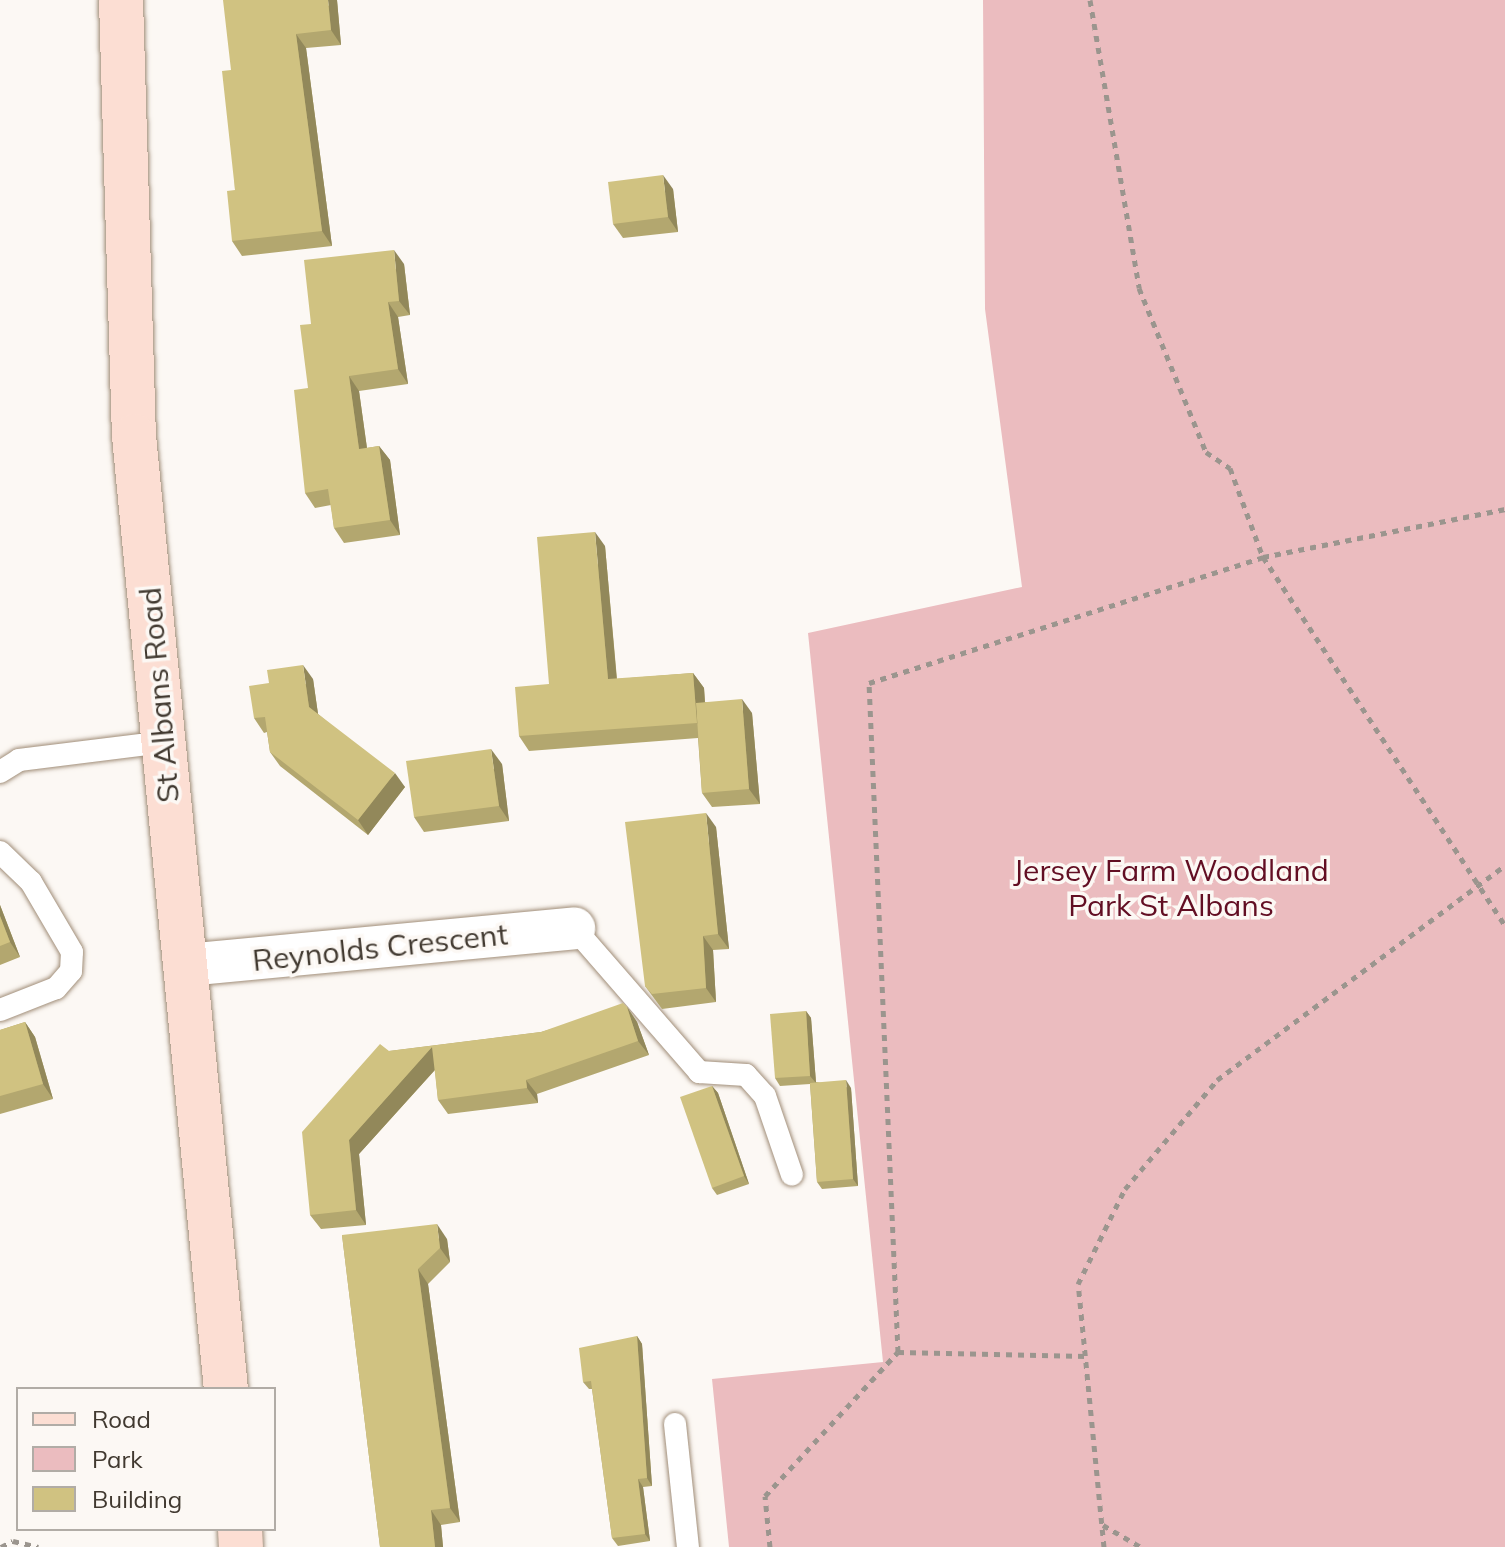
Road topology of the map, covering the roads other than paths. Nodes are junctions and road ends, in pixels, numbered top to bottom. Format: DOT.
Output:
graph roads {
  1 [pos="121,0"];
  2 [pos="163,742"];
  3 [pos="0,772"];
  4 [pos="0,852"];
  5 [pos="574,928"];
  6 [pos="186,965"];
  7 [pos="0,1010"];
  8 [pos="792,1175"];
  9 [pos="226,1387"];
  10 [pos="675,1424"];
  11 [pos="688,1547"];
  1 -- 2 [label="main road, St Albans Road"];
  2 -- 3 [label="lane"];
  2 -- 6 [label="main road, St Albans Road"];
  4 -- 7 [label="lane"];
  5 -- 6 [label="street, Reynolds Crescent"];
  5 -- 8 [label="lane"];
  6 -- 9 [label="main road, St Albans Road"];
  10 -- 11 [label="lane"];
}
